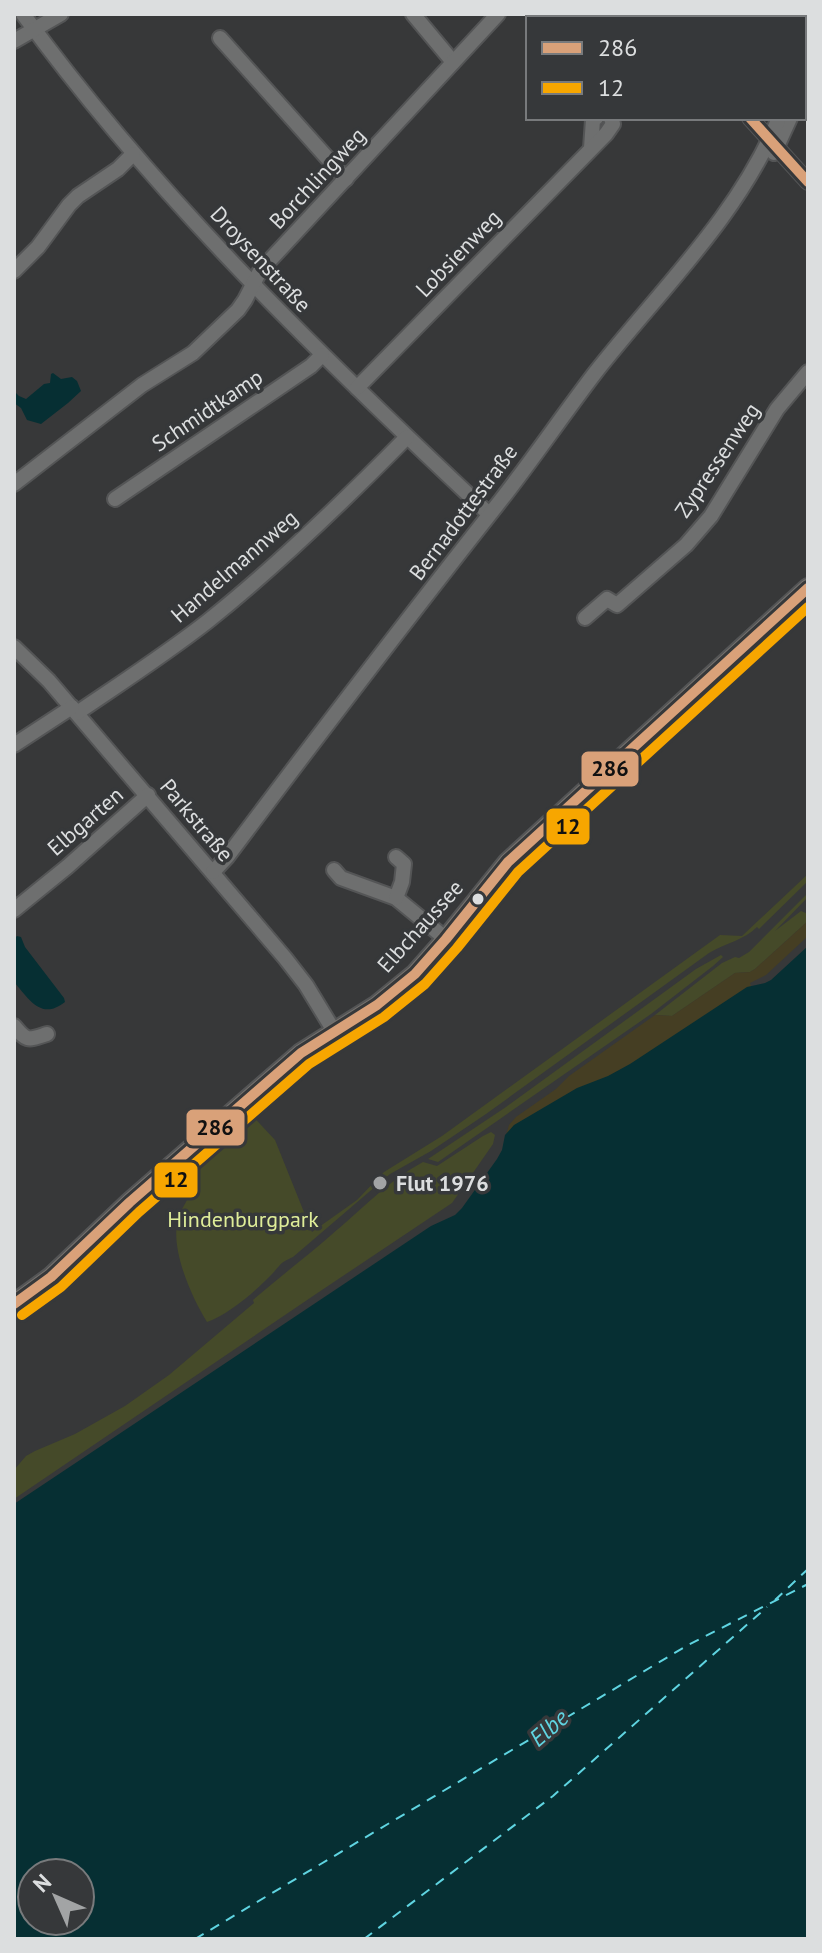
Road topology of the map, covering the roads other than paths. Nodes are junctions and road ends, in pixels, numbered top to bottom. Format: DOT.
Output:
graph roads {
  1 [pos="23,14"];
  2 [pos="61,14"];
  3 [pos="413,14"];
  4 [pos="498,14"];
  5 [pos="35,30"];
  6 [pos="220,38"];
  7 [pos="14,41"];
  8 [pos="453,62"];
  9 [pos="593,120"];
  10 [pos="612,120"];
  11 [pos="752,120"];
  12 [pos="779,120"];
  13 [pos="789,120"];
  14 [pos="774,144"];
  15 [pos="591,148"];
  16 [pos="133,154"];
  17 [pos="346,179"];
  18 [pos="808,182"];
  19 [pos="14,271"];
  20 [pos="252,284"];
  21 [pos="322,355"];
  22 [pos="808,372"];
  23 [pos="357,388"];
  24 [pos="407,437"];
  25 [pos="14,484"];
  26 [pos="115,499"];
  27 [pos="489,514"];
  28 [pos="808,588"];
  29 [pos="585,618"];
  30 [pos="14,647"];
  31 [pos="74,710"];
  32 [pos="14,745"];
  33 [pos="148,795"];
  34 [pos="396,857"];
  35 [pos="334,870"];
  36 [pos="213,872"];
  37 [pos="396,898"];
  38 [pos="14,910"];
  39 [pos="446,939"];
  40 [pos="14,1026"];
  41 [pos="334,1031"];
  42 [pos="47,1034"];
  43 [pos="14,1304"];
  1 -- 5 [label="street, Droysenstraße"];
  2 -- 5 [label="street"];
  3 -- 8 [label="street"];
  4 -- 8 [label="street, Borchlingweg"];
  5 -- 7 [label="street"];
  5 -- 16 [label="street, Droysenstraße"];
  6 -- 17 [label="street"];
  8 -- 17 [label="street, Borchlingweg"];
  9 -- 15 [label="street"];
  10 -- 15 [label="street, Lobsienweg"];
  11 -- 14 [label="street"];
  12 -- 14 [label="street, Bernadottestraße"];
  13 -- 14 [label="street, Bernadottestraße"];
  14 -- 18 [label="street"];
  14 -- 27 [label="street, Bernadottestraße"];
  15 -- 23 [label="street, Lobsienweg"];
  16 -- 19 [label="street"];
  16 -- 20 [label="street, Droysenstraße"];
  17 -- 20 [label="street, Borchlingweg"];
  20 -- 21 [label="street, Droysenstraße"];
  20 -- 25 [label="street, Borchlingweg"];
  21 -- 23 [label="street, Droysenstraße"];
  21 -- 26 [label="street, Schmidtkamp"];
  22 -- 29 [label="street, Zypressenweg"];
  23 -- 24 [label="street, Droysenstraße"];
  24 -- 27 [label="street, Droysenstraße"];
  24 -- 31 [label="street, Handelmannweg"];
  27 -- 36 [label="street, Bernadottestraße"];
  28 -- 39 [label="main road, Elbchaussee"];
  30 -- 31 [label="street, Parkstraße"];
  31 -- 32 [label="street, Handelmannweg"];
  31 -- 33 [label="street, Parkstraße"];
  33 -- 36 [label="street, Parkstraße"];
  33 -- 38 [label="street, Elbgarten"];
  34 -- 37 [label="street"];
  35 -- 37 [label="street"];
  36 -- 41 [label="street, Parkstraße"];
  37 -- 39 [label="street"];
  39 -- 41 [label="main road, Elbchaussee"];
  40 -- 42 [label="street"];
  41 -- 43 [label="main road, Elbchaussee"];
}
